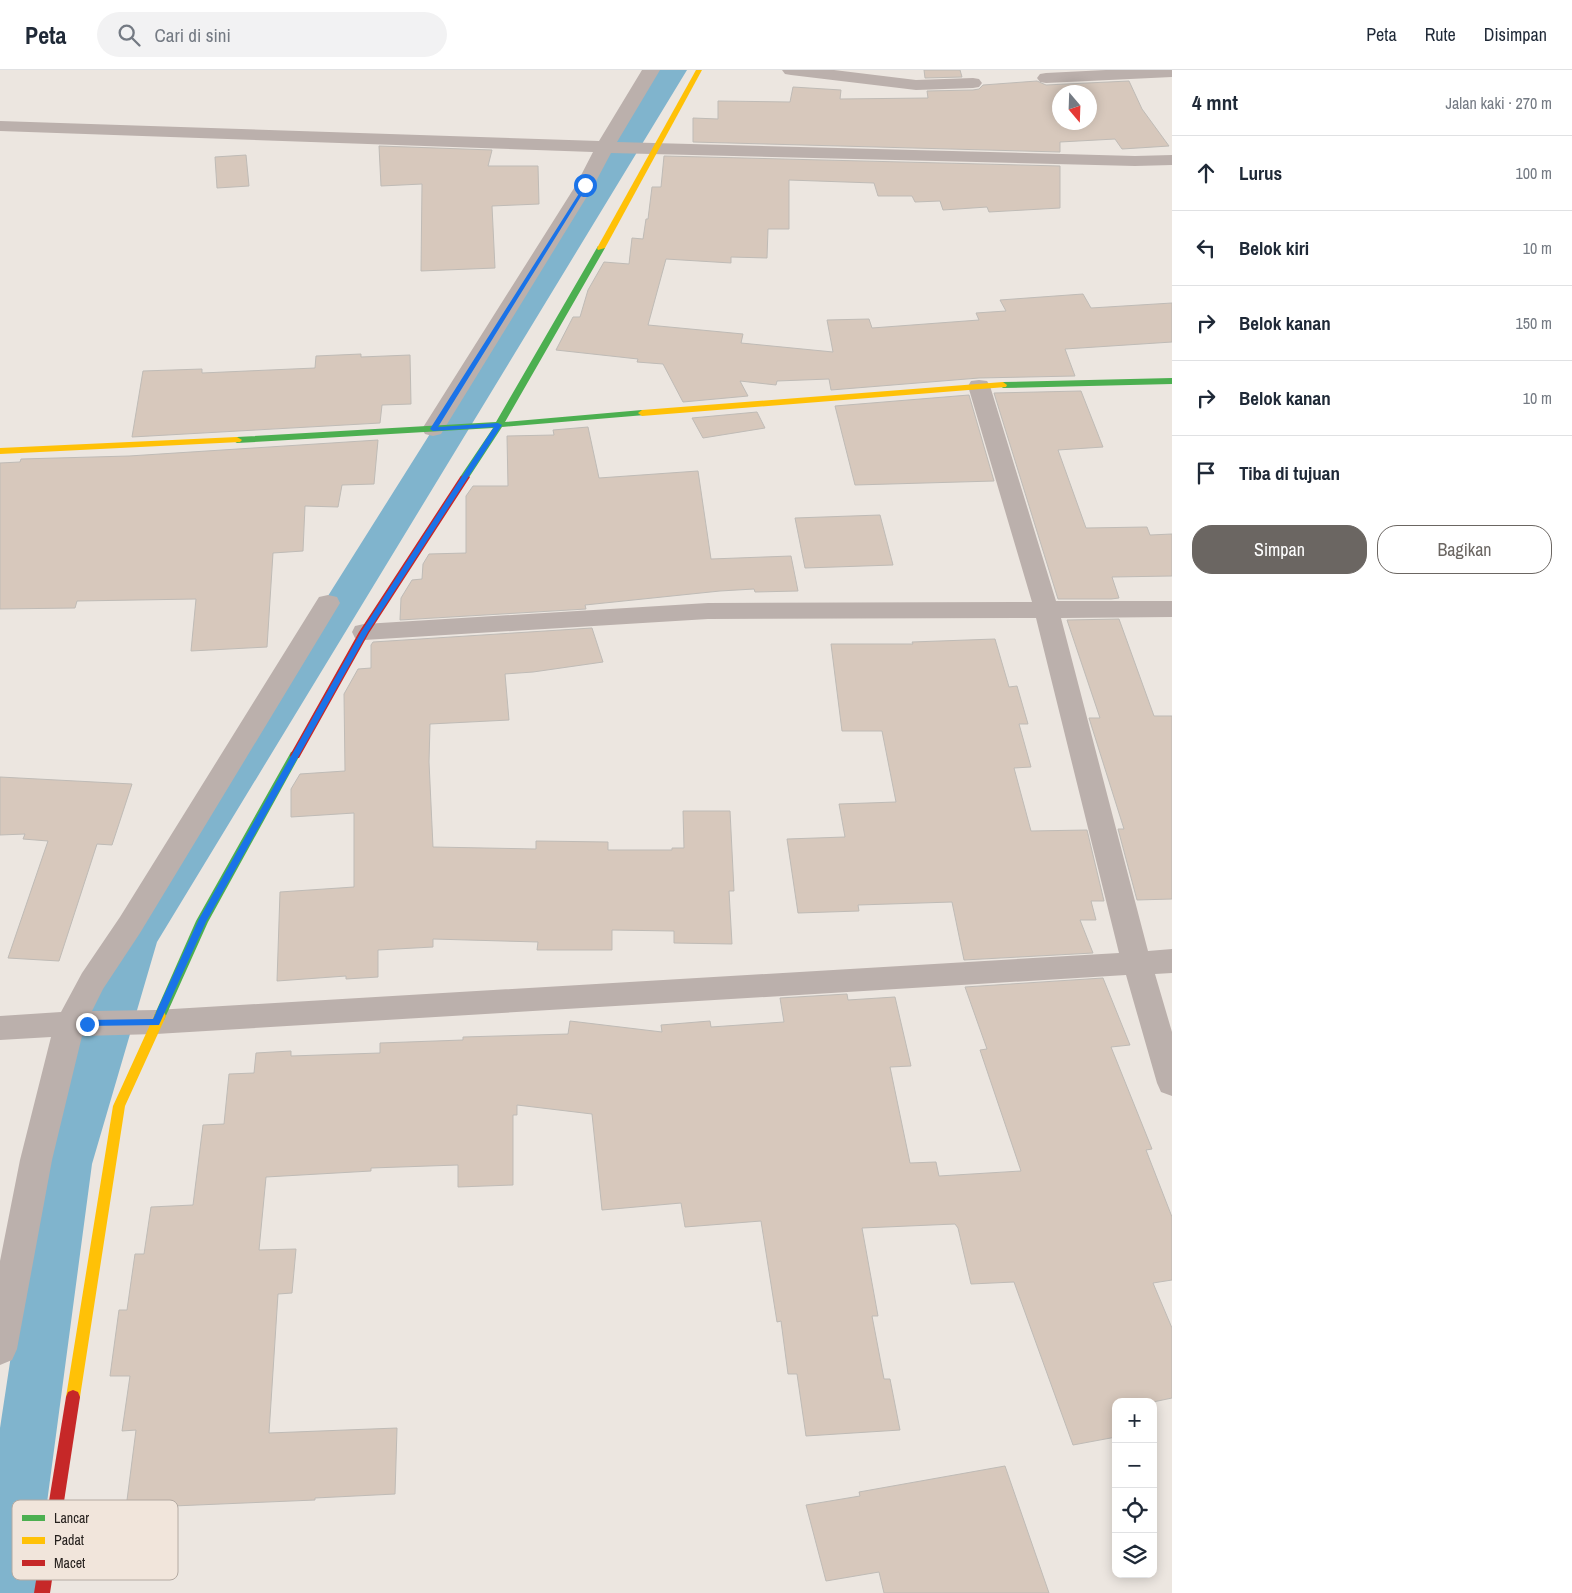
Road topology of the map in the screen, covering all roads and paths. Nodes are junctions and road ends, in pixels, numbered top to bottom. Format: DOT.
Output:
graph roads {
  1 [pos="651,70"];
  2 [pos="699,70"];
  3 [pos="791,70"];
  4 [pos="1172,72"];
  5 [pos="1046,78"];
  6 [pos="973,83"];
  7 [pos="0,126"];
  8 [pos="609,147"];
  9 [pos="654,149"];
  10 [pos="1172,160"];
  11 [pos="1172,380"];
  12 [pos="979,386"];
  13 [pos="494,425"];
  14 [pos="437,429"];
  15 [pos="0,451"];
  16 [pos="328,603"];
  17 [pos="1046,608"];
  18 [pos="1172,609"];
  19 [pos="364,632"];
  20 [pos="1172,961"];
  21 [pos="1137,964"];
  22 [pos="146,1022"];
  23 [pos="78,1024"];
  24 [pos="0,1028"];
  25 [pos="1172,1083"];
  26 [pos="0,1349"];
  27 [pos="57,1500"];
  28 [pos="44,1580"];
  29 [pos="42,1593"];
  1 -- 8 [label="street"];
  2 -- 9 [label="street"];
  3 -- 6 [label="street"];
  4 -- 5 [label="street"];
  7 -- 8 [label="street"];
  8 -- 9 [label="street"];
  8 -- 14 [label="street"];
  9 -- 10 [label="street"];
  9 -- 13 [label="street"];
  11 -- 12 [label="street"];
  12 -- 13 [label="street"];
  12 -- 17 [label="street"];
  13 -- 14 [label="street"];
  13 -- 19 [label="street"];
  14 -- 15 [label="street"];
  16 -- 23 [label="street"];
  17 -- 18 [label="street"];
  17 -- 19 [label="street"];
  17 -- 21 [label="street"];
  19 -- 22 [label="street"];
  20 -- 21 [label="street"];
  21 -- 22 [label="street"];
  21 -- 25 [label="street"];
  22 -- 23 [label="street"];
  22 -- 27 [label="street"];
  23 -- 24 [label="street"];
  23 -- 26 [label="street"];
  28 -- 29 [label="street"];
}
